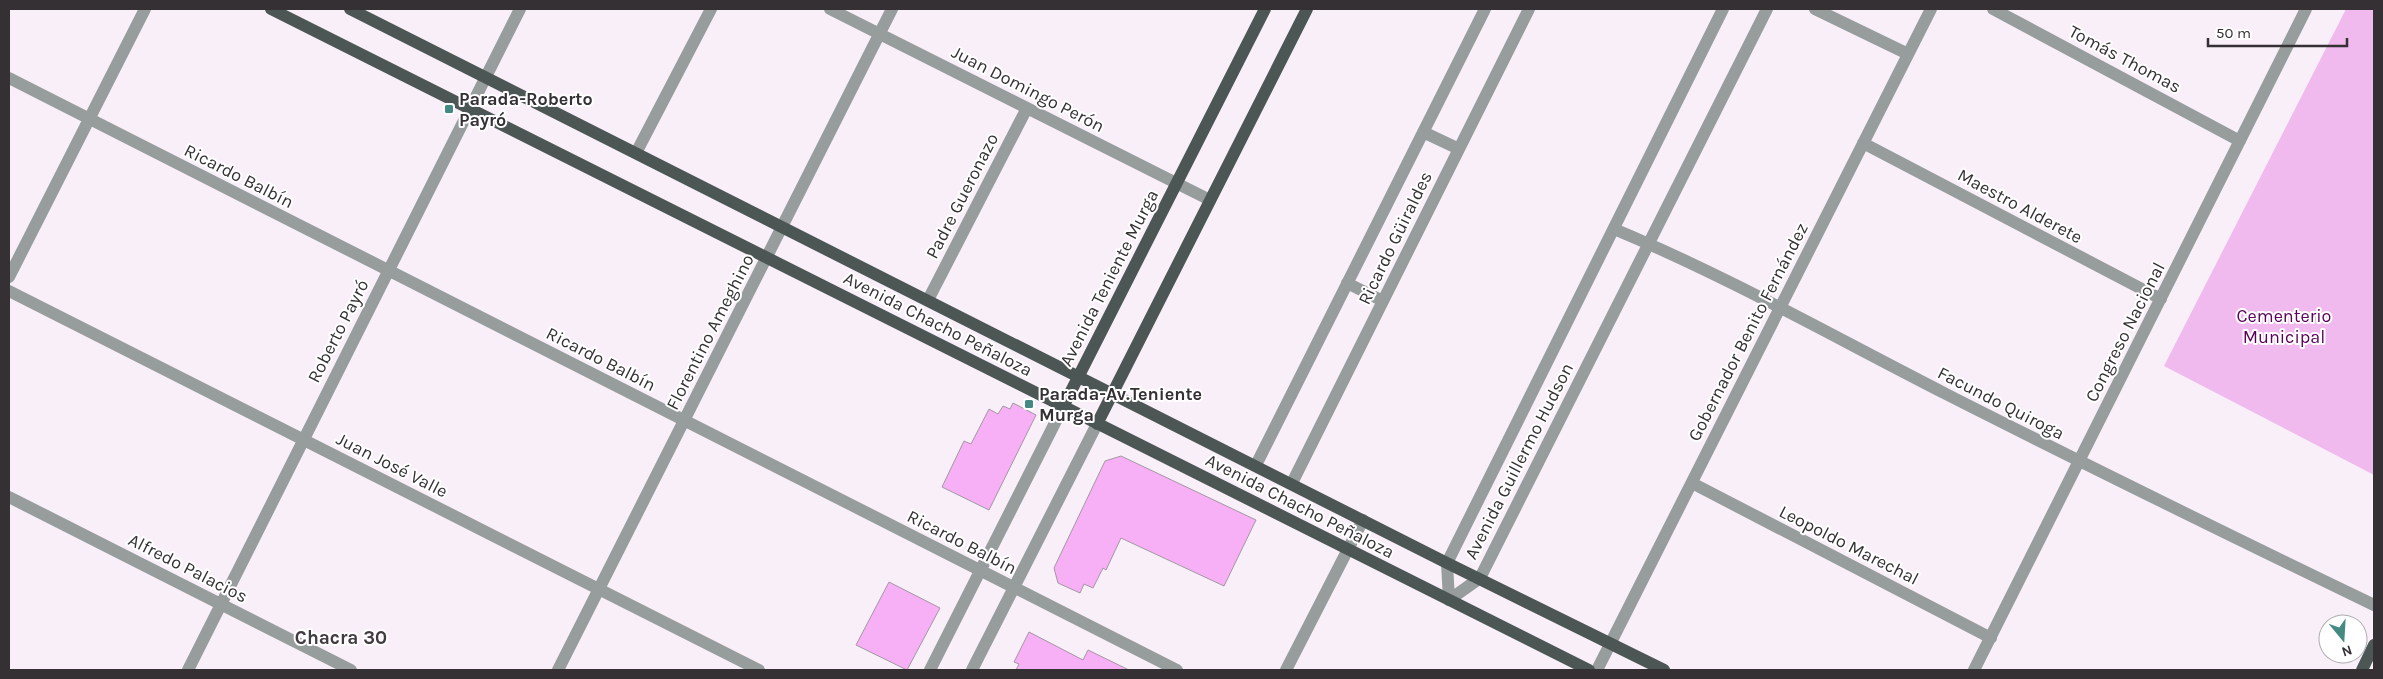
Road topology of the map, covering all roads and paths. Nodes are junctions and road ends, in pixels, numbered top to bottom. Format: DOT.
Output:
graph roads {
  1 [pos="145,9"];
  2 [pos="271,9"];
  3 [pos="350,9"];
  4 [pos="520,9"];
  5 [pos="711,9"];
  6 [pos="830,9"];
  7 [pos="892,9"];
  8 [pos="1265,9"];
  9 [pos="1307,9"];
  10 [pos="1485,9"];
  11 [pos="1529,9"];
  12 [pos="1723,9"];
  13 [pos="1767,9"];
  14 [pos="1815,9"];
  15 [pos="1931,9"];
  16 [pos="1993,9"];
  17 [pos="2306,9"];
  18 [pos="880,34"];
  19 [pos="1908,54"];
  20 [pos="486,77"];
  21 [pos="9,78"];
  22 [pos="470,108"];
  23 [pos="1028,108"];
  24 [pos="89,119"];
  25 [pos="1423,132"];
  26 [pos="2240,141"];
  27 [pos="1863,143"];
  28 [pos="1458,150"];
  29 [pos="636,153"];
  30 [pos="1177,183"];
  31 [pos="1210,200"];
  32 [pos="782,227"];
  33 [pos="1614,228"];
  34 [pos="1649,243"];
  35 [pos="767,258"];
  36 [pos="388,271"];
  37 [pos="9,277"];
  38 [pos="1348,282"];
  39 [pos="9,291"];
  40 [pos="2160,299"];
  41 [pos="928,300"];
  42 [pos="1383,301"];
  43 [pos="1780,309"];
  44 [pos="1079,376"];
  45 [pos="1112,393"];
  46 [pos="1063,407"];
  47 [pos="684,421"];
  48 [pos="1097,424"];
  49 [pos="303,440"];
  50 [pos="2079,462"];
  51 [pos="1256,465"];
  52 [pos="1292,483"];
  53 [pos="1692,483"];
  54 [pos="9,497"];
  55 [pos="1364,520"];
  56 [pos="1348,550"];
  57 [pos="1447,563"];
  58 [pos="980,571"];
  59 [pos="1480,578"];
  60 [pos="1013,588"];
  61 [pos="599,590"];
  62 [pos="1449,600"];
  63 [pos="220,604"];
  64 [pos="2374,605"];
  65 [pos="1990,638"];
  66 [pos="1611,644"];
  67 [pos="2374,645"];
  68 [pos="188,670"];
  69 [pos="351,670"];
  70 [pos="558,670"];
  71 [pos="759,670"];
  72 [pos="930,670"];
  73 [pos="972,670"];
  74 [pos="1177,670"];
  75 [pos="1286,670"];
  76 [pos="1589,670"];
  77 [pos="1597,670"];
  78 [pos="1664,670"];
  79 [pos="1974,670"];
  80 [pos="2362,670"];
  1 -- 24 [label="street"];
  2 -- 22 [label="main road, Avenida Chacho Peñaloza"];
  3 -- 20 [label="main road, Avenida Chacho Peñaloza"];
  4 -- 20 [label="street, Roberto Payró"];
  5 -- 29 [label="street"];
  6 -- 18 [label="street, Juan Domingo Perón"];
  7 -- 18 [label="street, Florentino Ameghino"];
  8 -- 30 [label="main road, Avenida Teniente Murga"];
  9 -- 31 [label="main road"];
  10 -- 25 [label="street, Ricardo Güiraldes"];
  11 -- 28 [label="street, Ricardo Güiraldes"];
  12 -- 33 [label="street, Avenida Guillermo Hudson"];
  13 -- 34 [label="street, Avenida Guillermo Hudson"];
  14 -- 19 [label="street"];
  15 -- 19 [label="street, Gobernador Benito Fernández"];
  16 -- 26 [label="street, Tomás Thomas"];
  17 -- 26 [label="street, Congreso Nacional"];
  18 -- 23 [label="street, Juan Domingo Perón"];
  18 -- 32 [label="street, Florentino Ameghino"];
  19 -- 27 [label="street, Gobernador Benito Fernández"];
  20 -- 22 [label="street, Roberto Payró"];
  20 -- 29 [label="main road, Avenida Chacho Peñaloza"];
  21 -- 24 [label="street, Ricardo Balbín"];
  22 -- 35 [label="main road, Avenida Chacho Peñaloza"];
  22 -- 36 [label="street, Roberto Payró"];
  23 -- 30 [label="street, Juan Domingo Perón"];
  23 -- 41 [label="street, Padre Gueronazo"];
  24 -- 36 [label="street, Ricardo Balbín"];
  24 -- 37 [label="street"];
  25 -- 28 [label="street"];
  25 -- 38 [label="street, Ricardo Güiraldes"];
  26 -- 40 [label="street, Congreso Nacional"];
  27 -- 40 [label="street, Maestro Alderete"];
  27 -- 43 [label="street, Gobernador Benito Fernández"];
  28 -- 42 [label="street, Ricardo Güiraldes"];
  29 -- 32 [label="main road, Avenida Chacho Peñaloza"];
  30 -- 31 [label="street, Juan Domingo Perón"];
  30 -- 44 [label="main road, Avenida Teniente Murga"];
  31 -- 45 [label="main road"];
  32 -- 35 [label="street, Florentino Ameghino"];
  32 -- 41 [label="main road, Avenida Chacho Peñaloza"];
  33 -- 34 [label="street, Facundo Quiroga"];
  33 -- 57 [label="street, Avenida Guillermo Hudson"];
  34 -- 43 [label="street, Facundo Quiroga"];
  34 -- 59 [label="street, Avenida Guillermo Hudson"];
  35 -- 46 [label="main road, Avenida Chacho Peñaloza"];
  35 -- 47 [label="street, Florentino Ameghino"];
  36 -- 47 [label="street, Ricardo Balbín"];
  36 -- 49 [label="street, Roberto Payró"];
  38 -- 42 [label="street"];
  38 -- 51 [label="street, Ricardo Güiraldes"];
  39 -- 49 [label="street, Juan José Valle"];
  40 -- 50 [label="street, Congreso Nacional"];
  41 -- 44 [label="main road, Avenida Chacho Peñaloza"];
  42 -- 52 [label="street, Ricardo Güiraldes"];
  43 -- 50 [label="street, Facundo Quiroga"];
  43 -- 53 [label="street, Gobernador Benito Fernández"];
  44 -- 45 [label="main road, Avenida Chacho Peñaloza"];
  44 -- 46 [label="main road, Avenida Teniente Murga"];
  45 -- 48 [label="main road"];
  45 -- 51 [label="main road, Avenida Chacho Peñaloza"];
  46 -- 48 [label="main road, Avenida Chacho Peñaloza"];
  46 -- 58 [label="street, Avenida Teniente Murga"];
  47 -- 58 [label="street, Ricardo Balbín"];
  47 -- 61 [label="street, Florentino Ameghino"];
  48 -- 56 [label="main road, Avenida Chacho Peñaloza"];
  48 -- 60 [label="street"];
  49 -- 61 [label="street, Juan José Valle"];
  49 -- 63 [label="street, Roberto Payró"];
  50 -- 64 [label="street, Facundo Quiroga"];
  50 -- 65 [label="street, Congreso Nacional"];
  51 -- 52 [label="main road, Avenida Chacho Peñaloza"];
  52 -- 55 [label="main road, Avenida Chacho Peñaloza"];
  53 -- 65 [label="street, Leopoldo Marechal"];
  53 -- 66 [label="street, Gobernador Benito Fernández"];
  54 -- 63 [label="street, Alfredo Palacios"];
  55 -- 56 [label="street"];
  55 -- 57 [label="main road, Avenida Chacho Peñaloza"];
  56 -- 62 [label="main road, Avenida Chacho Peñaloza"];
  56 -- 75 [label="street"];
  57 -- 59 [label="main road, Avenida Chacho Peñaloza"];
  57 -- 62 [label="street, Avenida Guillermo Hudson"];
  58 -- 60 [label="street, Ricardo Balbín"];
  58 -- 72 [label="street, Avenida Teniente Murga"];
  59 -- 62 [label="street, Avenida Guillermo Hudson"];
  59 -- 66 [label="main road, Avenida Chacho Peñaloza"];
  60 -- 73 [label="street"];
  60 -- 74 [label="street, Ricardo Balbín"];
  61 -- 70 [label="street, Florentino Ameghino"];
  61 -- 71 [label="street, Juan José Valle"];
  62 -- 76 [label="main road, Avenida Chacho Peñaloza"];
  63 -- 68 [label="street, Roberto Payró"];
  63 -- 69 [label="street, Alfredo Palacios"];
  65 -- 79 [label="street, Congreso Nacional"];
  66 -- 77 [label="street, Gobernador Benito Fernández"];
  66 -- 78 [label="main road, Avenida Chacho Peñaloza"];
  67 -- 80 [label="main road"];
}
